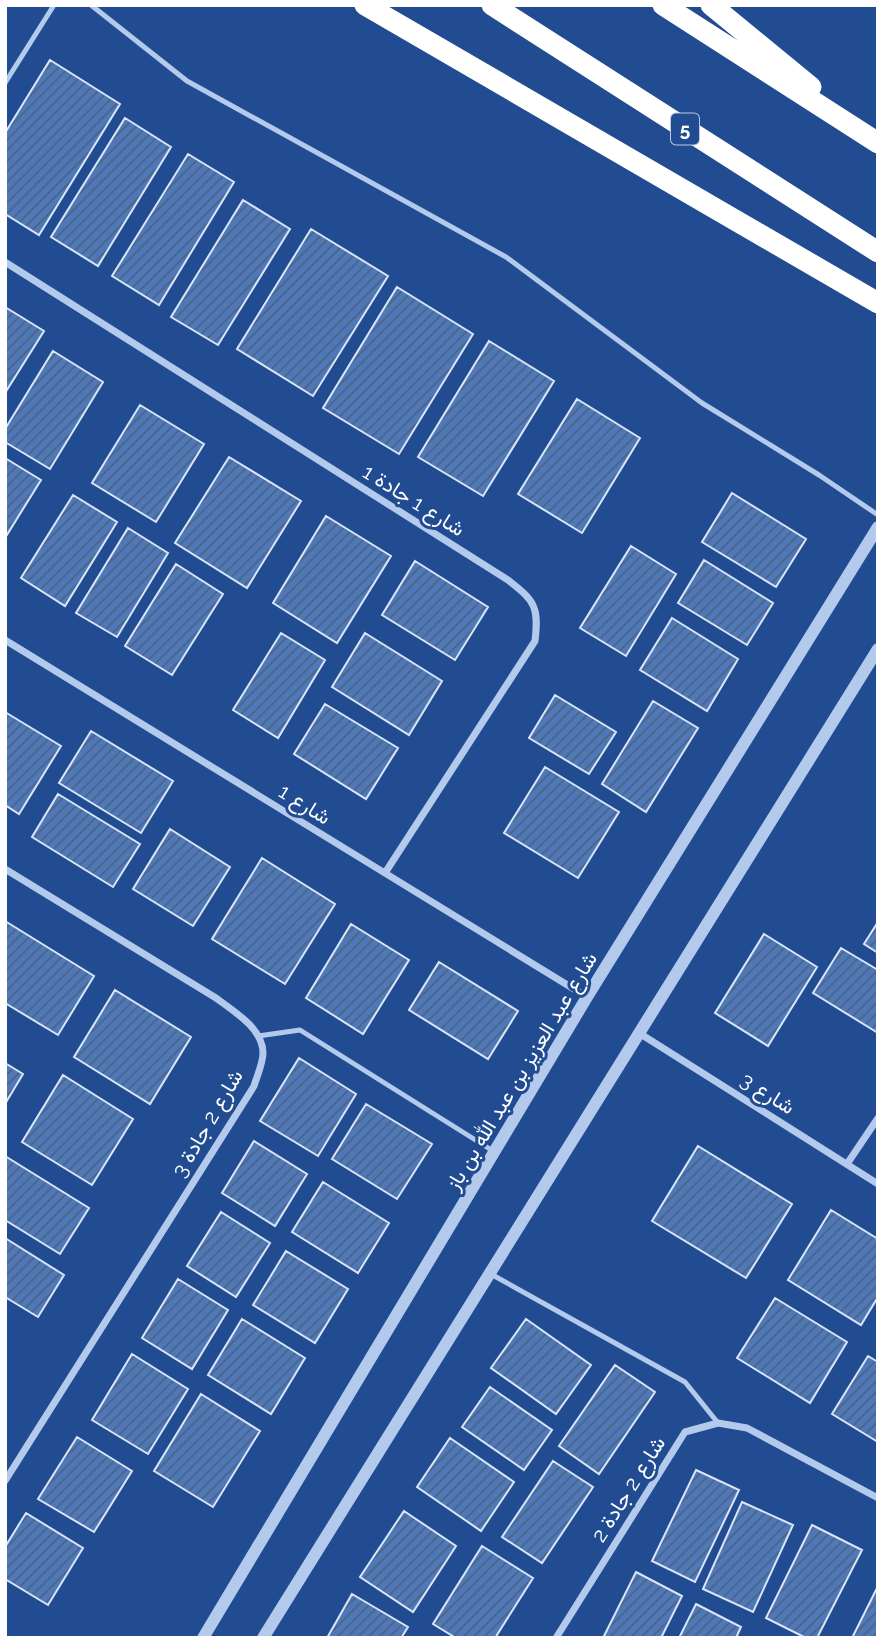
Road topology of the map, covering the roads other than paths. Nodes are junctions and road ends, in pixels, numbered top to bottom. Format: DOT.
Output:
graph roads {
  1 [pos="54,5"];
  2 [pos="91,5"];
  3 [pos="367,5"];
  4 [pos="492,5"];
  5 [pos="663,5"];
  6 [pos="711,5"];
  7 [pos="5,83"];
  8 [pos="878,142"];
  9 [pos="878,252"];
  10 [pos="5,262"];
  11 [pos="878,303"];
  12 [pos="878,515"];
  13 [pos="878,527"];
  14 [pos="5,640"];
  15 [pos="878,649"];
  16 [pos="5,869"];
  17 [pos="385,873"];
  18 [pos="587,997"];
  19 [pos="639,1033"];
  20 [pos="258,1036"];
  21 [pos="878,1118"];
  22 [pos="494,1152"];
  23 [pos="847,1164"];
  24 [pos="878,1184"];
  25 [pos="488,1273"];
  26 [pos="718,1423"];
  27 [pos="5,1481"];
  28 [pos="878,1499"];
  29 [pos="203,1638"];
  30 [pos="262,1638"];
  31 [pos="556,1638"];
  1 -- 7 [label="lane"];
  2 -- 12 [label="lane"];
  3 -- 11 [label="highway"];
  4 -- 9 [label="highway, 5"];
  5 -- 8 [label="highway"];
  6 -- 8 [label="highway"];
  10 -- 17 [label="street, شارع 1 جادة 1"];
  13 -- 18 [label="street, شارع عبد العزيز بن عبد الله بن باز"];
  14 -- 17 [label="street, شارع 1"];
  15 -- 19 [label="street"];
  16 -- 20 [label="street"];
  17 -- 18 [label="street, شارع 1"];
  18 -- 22 [label="street, شارع عبد العزيز بن عبد الله بن باز"];
  19 -- 23 [label="street, شارع 3"];
  19 -- 25 [label="street"];
  20 -- 22 [label="lane"];
  20 -- 27 [label="street, شارع 2 جادة 3"];
  21 -- 23 [label="street"];
  22 -- 29 [label="street, شارع عبد العزيز بن عبد الله بن باز"];
  23 -- 24 [label="street, شارع 3"];
  25 -- 26 [label="lane"];
  25 -- 30 [label="street"];
  26 -- 28 [label="street, شارع 2 جادة 2"];
  26 -- 31 [label="street, شارع 2 جادة 2"];
}
